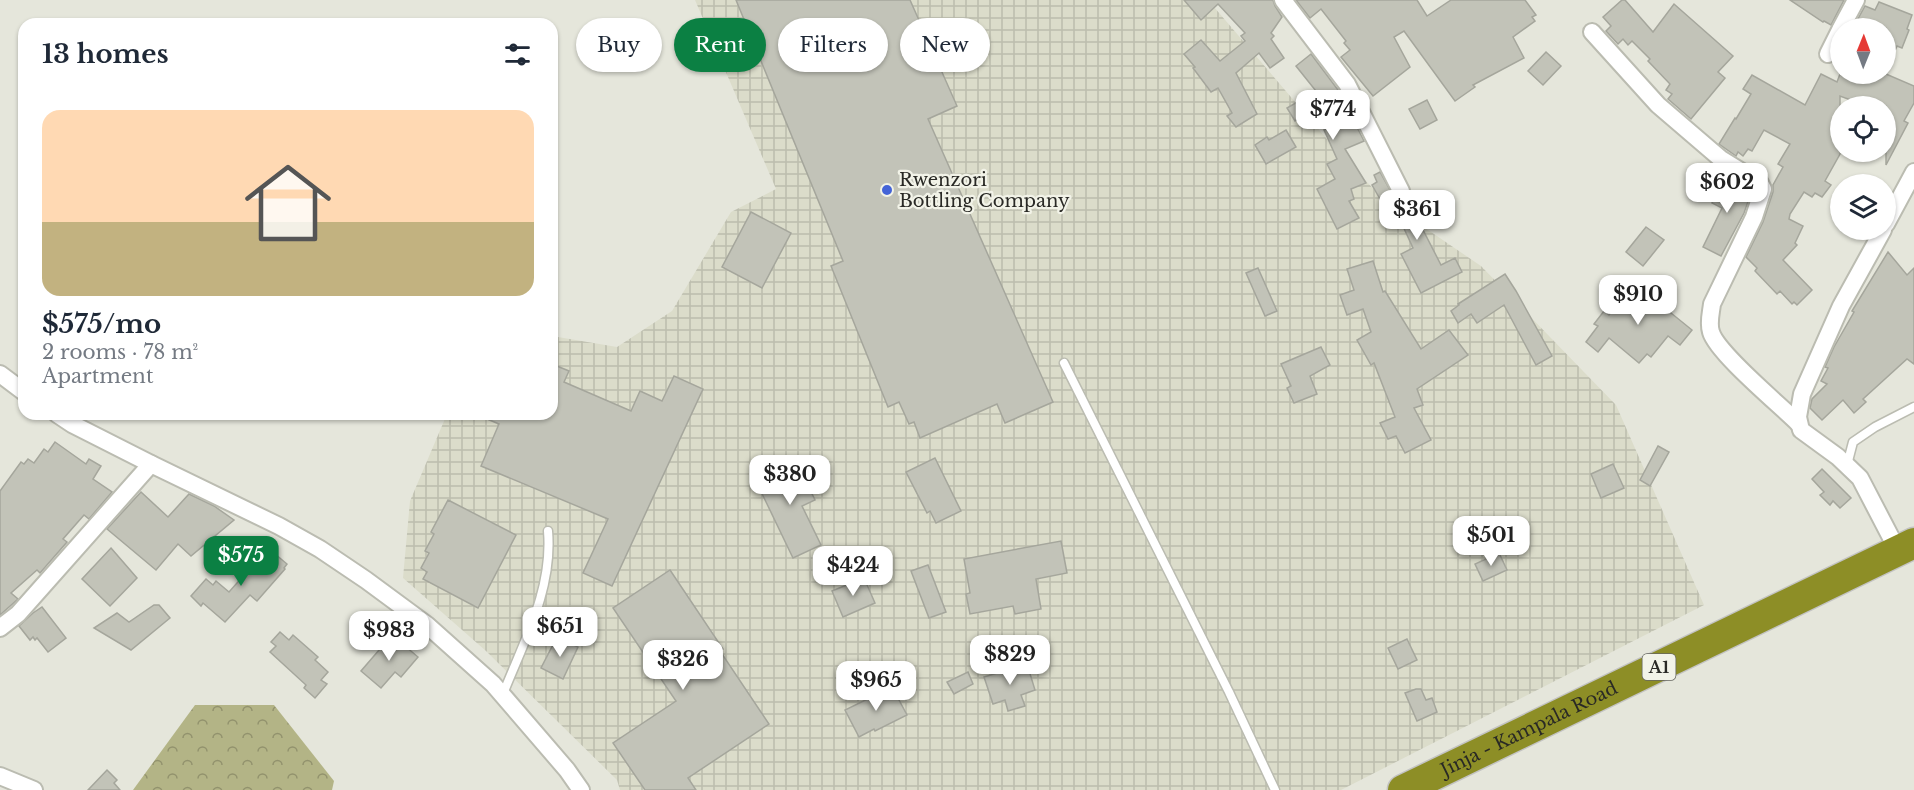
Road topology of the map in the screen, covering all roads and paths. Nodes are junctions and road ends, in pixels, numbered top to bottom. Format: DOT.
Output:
graph roads {
  1 [pos="1283,0"];
  2 [pos="1856,0"];
  3 [pos="1847,18"];
  4 [pos="1592,32"];
  5 [pos="1830,50"];
  6 [pos="1828,54"];
  7 [pos="1914,172"];
  8 [pos="1401,191"];
  9 [pos="1896,205"];
  10 [pos="1877,240"];
  11 [pos="1064,363"];
  12 [pos="0,374"];
  13 [pos="18,388"];
  14 [pos="1914,407"];
  15 [pos="66,420"];
  16 [pos="1798,423"];
  17 [pos="151,464"];
  18 [pos="1846,465"];
  19 [pos="548,531"];
  20 [pos="1906,547"];
  21 [pos="0,628"];
  22 [pos="503,694"];
  23 [pos="0,776"];
  24 [pos="34,790"];
  25 [pos="581,790"];
  26 [pos="1275,790"];
  27 [pos="1403,790"];
  1 -- 8 [label="street"];
  2 -- 3 [label="street"];
  4 -- 16 [label="street"];
  5 -- 6 [label="street"];
  7 -- 9 [label="street"];
  10 -- 16 [label="street"];
  11 -- 26 [label="lane"];
  12 -- 13 [label="street"];
  14 -- 18 [label="lane"];
  15 -- 17 [label="street"];
  16 -- 18 [label="street"];
  17 -- 21 [label="street"];
  17 -- 22 [label="street"];
  18 -- 20 [label="street"];
  19 -- 22 [label="lane"];
  20 -- 27 [label="highway, Jinja - Kampala Road / A1"];
  22 -- 25 [label="street"];
  23 -- 24 [label="street"];
}
